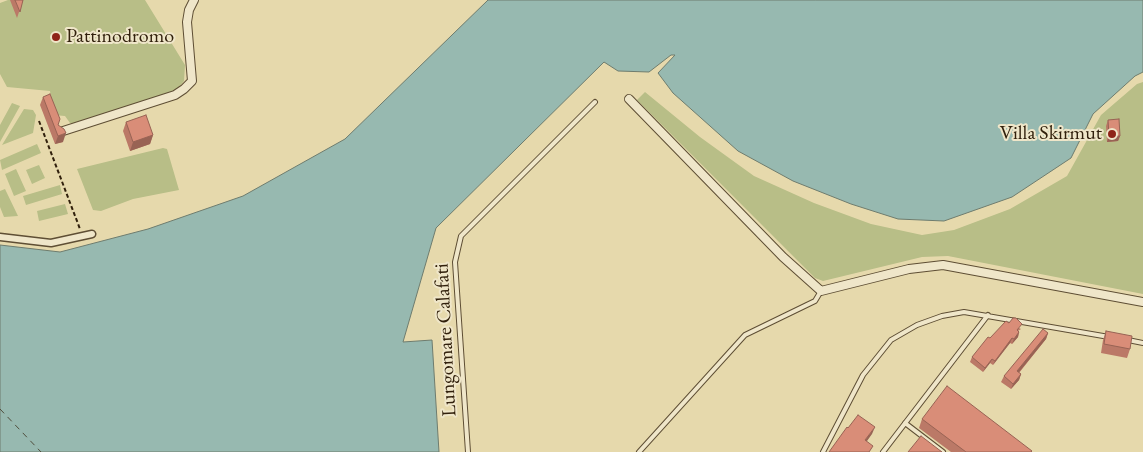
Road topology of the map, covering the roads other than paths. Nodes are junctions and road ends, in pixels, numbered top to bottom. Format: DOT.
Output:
graph roads {
  1 [pos="194,0"];
  2 [pos="628,99"];
  3 [pos="595,102"];
  4 [pos="60,132"];
  5 [pos="92,234"];
  6 [pos="0,237"];
  7 [pos="821,291"];
  8 [pos="1143,302"];
  9 [pos="988,315"];
  10 [pos="1114,338"];
  11 [pos="1124,340"];
  12 [pos="1143,343"];
  13 [pos="905,423"];
  14 [pos="468,452"];
  15 [pos="639,452"];
  16 [pos="823,452"];
  17 [pos="883,452"];
  18 [pos="943,452"];
  1 -- 4 [label="street"];
  2 -- 7 [label="street"];
  3 -- 14 [label="lane, Lungomare Calafati"];
  5 -- 6 [label="street"];
  7 -- 8 [label="street"];
  7 -- 15 [label="lane"];
  9 -- 10 [label="lane"];
  9 -- 13 [label="lane"];
  9 -- 16 [label="lane"];
  11 -- 12 [label="lane"];
  13 -- 17 [label="lane"];
  13 -- 18 [label="lane"];
}
